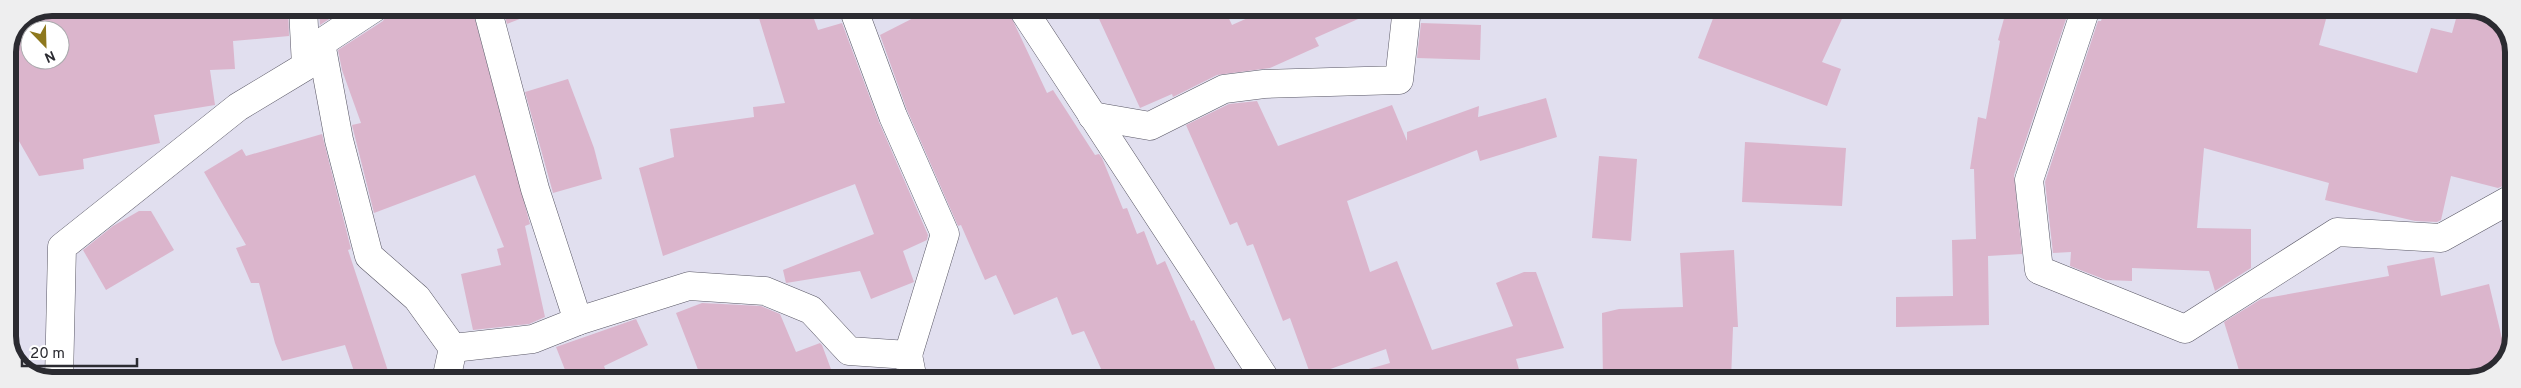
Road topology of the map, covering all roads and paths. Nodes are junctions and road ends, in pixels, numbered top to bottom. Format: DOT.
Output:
graph roads {
  1 [pos="303,16"];
  2 [pos="362,16"];
  3 [pos="489,16"];
  4 [pos="856,16"];
  5 [pos="1027,16"];
  6 [pos="1406,17"];
  7 [pos="2083,17"];
  8 [pos="321,43"];
  9 [pos="306,66"];
  10 [pos="1092,116"];
  11 [pos="2504,203"];
  12 [pos="578,322"];
  13 [pos="452,348"];
  14 [pos="911,368"];
  15 [pos="59,371"];
  16 [pos="448,371"];
  17 [pos="1260,372"];
  1 -- 9 [label="street"];
  2 -- 8 [label="street"];
  3 -- 12 [label="street"];
  4 -- 14 [label="street"];
  5 -- 10 [label="street"];
  6 -- 10 [label="street"];
  7 -- 11 [label="street"];
  8 -- 9 [label="street"];
  8 -- 13 [label="street"];
  9 -- 15 [label="street"];
  10 -- 17 [label="street"];
  12 -- 13 [label="street"];
  12 -- 14 [label="street"];
  13 -- 16 [label="street"];
}
